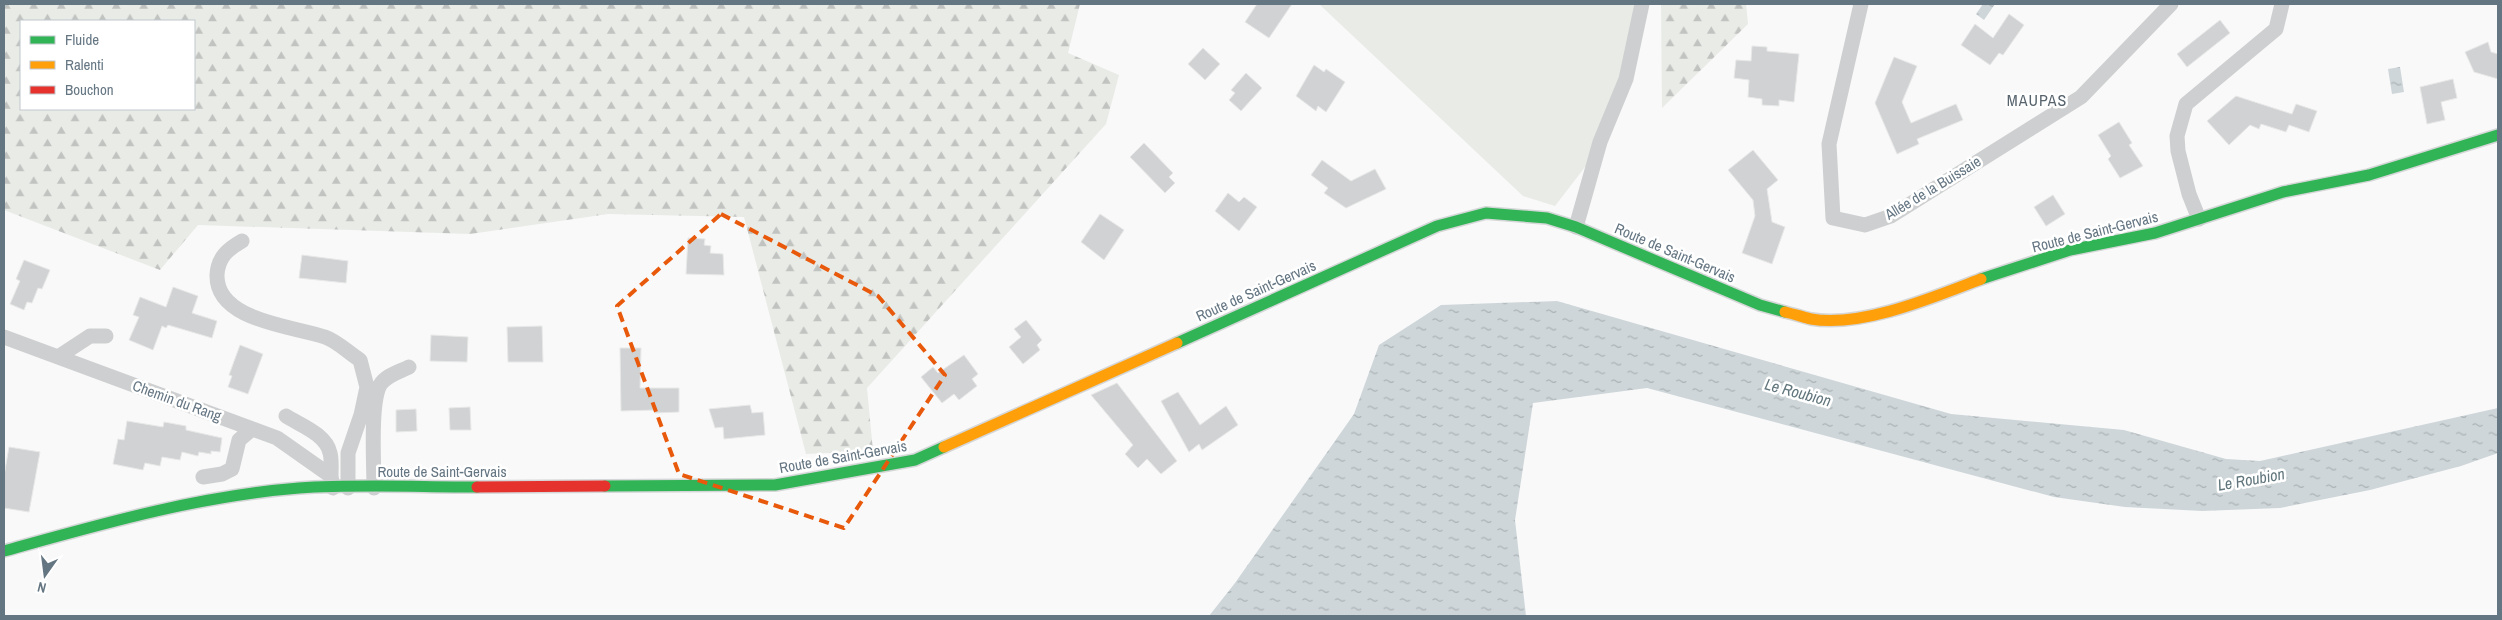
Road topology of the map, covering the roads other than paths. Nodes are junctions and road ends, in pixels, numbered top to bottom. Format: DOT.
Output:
graph roads {
  1 [pos="1642,4"];
  2 [pos="1861,4"];
  3 [pos="2171,4"];
  4 [pos="2282,4"];
  5 [pos="2498,135"];
  6 [pos="2199,219"];
  7 [pos="1576,227"];
  8 [pos="242,241"];
  9 [pos="106,336"];
  10 [pos="5,341"];
  11 [pos="58,357"];
  12 [pos="409,367"];
  13 [pos="286,416"];
  14 [pos="252,429"];
  15 [pos="203,477"];
  16 [pos="337,484"];
  17 [pos="374,488"];
  18 [pos="4,552"];
  1 -- 7 [label="street"];
  2 -- 3 [label="street, Allée de la Buissaie"];
  4 -- 6 [label="street"];
  5 -- 6 [label="street, Route de Saint-Gervais"];
  6 -- 7 [label="street, Route de Saint-Gervais"];
  7 -- 17 [label="street, Route de Saint-Gervais"];
  8 -- 16 [label="street"];
  9 -- 11 [label="street"];
  10 -- 11 [label="street, Chemin du Rang"];
  11 -- 14 [label="street, Chemin du Rang"];
  12 -- 17 [label="street"];
  13 -- 16 [label="street"];
  14 -- 15 [label="street"];
  14 -- 16 [label="street, Chemin du Rang"];
  16 -- 17 [label="street, Route de Saint-Gervais"];
  16 -- 18 [label="street, Route de Saint-Gervais"];
}
